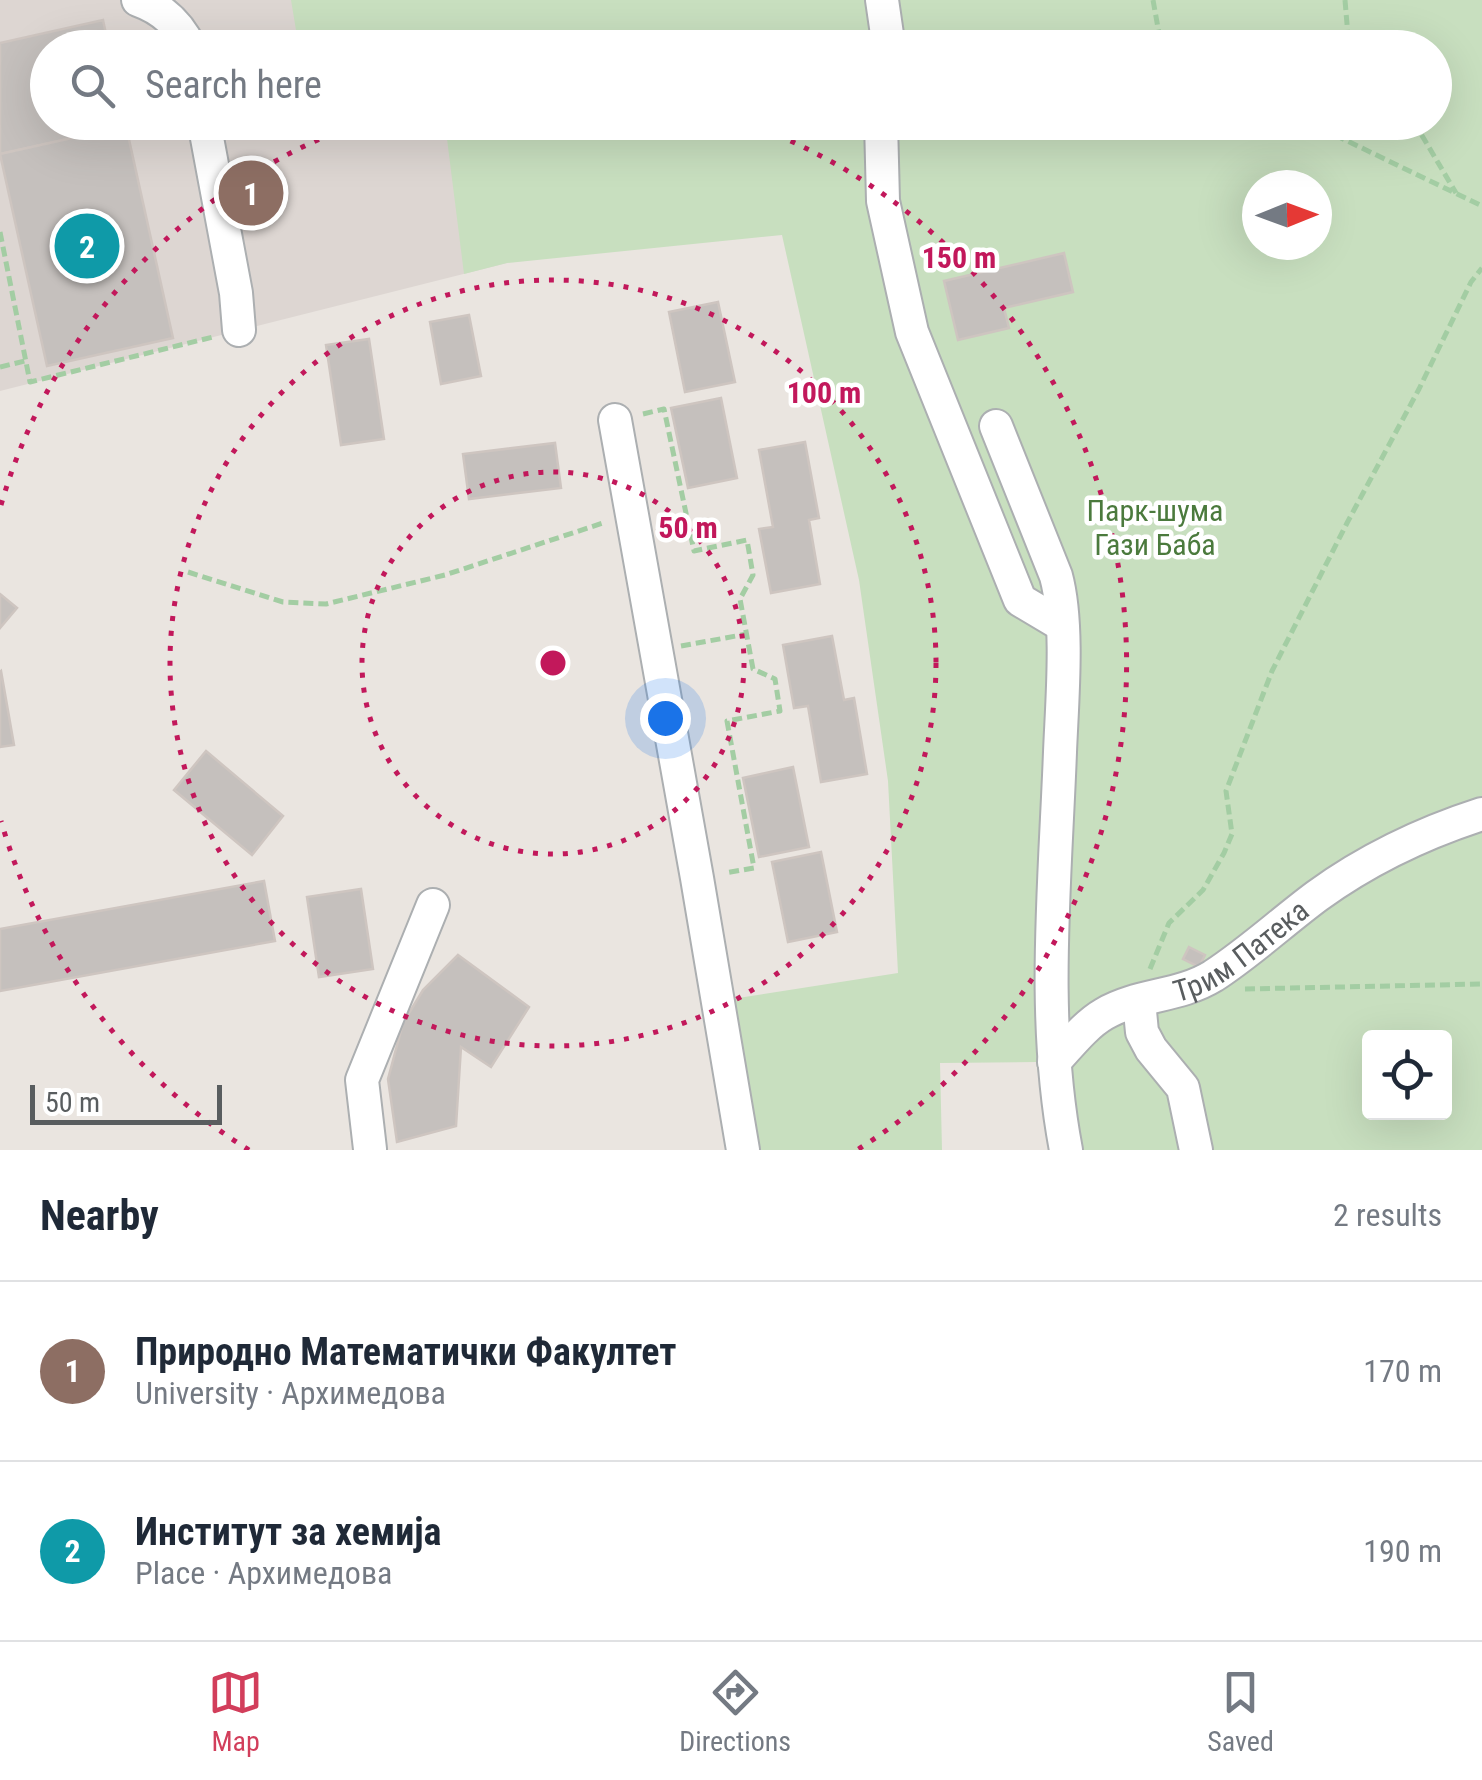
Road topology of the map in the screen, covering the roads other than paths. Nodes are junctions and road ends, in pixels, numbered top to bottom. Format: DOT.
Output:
graph roads {
  1 [pos="138,0"];
  2 [pos="882,0"];
  3 [pos="179,30"];
  4 [pos="886,30"];
  5 [pos="207,140"];
  6 [pos="881,140"];
  7 [pos="239,330"];
  8 [pos="615,420"];
  9 [pos="996,426"];
  10 [pos="1062,625"];
  11 [pos="1482,814"];
  12 [pos="434,905"];
  13 [pos="1139,1000"];
  14 [pos="1054,1062"];
  15 [pos="742,1146"];
  16 [pos="370,1150"];
  17 [pos="1066,1150"];
  18 [pos="1196,1150"];
  1 -- 3 [label="street"];
  2 -- 4 [label="street"];
  5 -- 7 [label="street"];
  6 -- 10 [label="street"];
  8 -- 15 [label="street"];
  9 -- 10 [label="street"];
  10 -- 14 [label="street"];
  11 -- 13 [label="street, Трим Патека"];
  12 -- 16 [label="street"];
  13 -- 14 [label="street"];
  13 -- 18 [label="street, Трим Патека"];
  14 -- 17 [label="street"];
}
